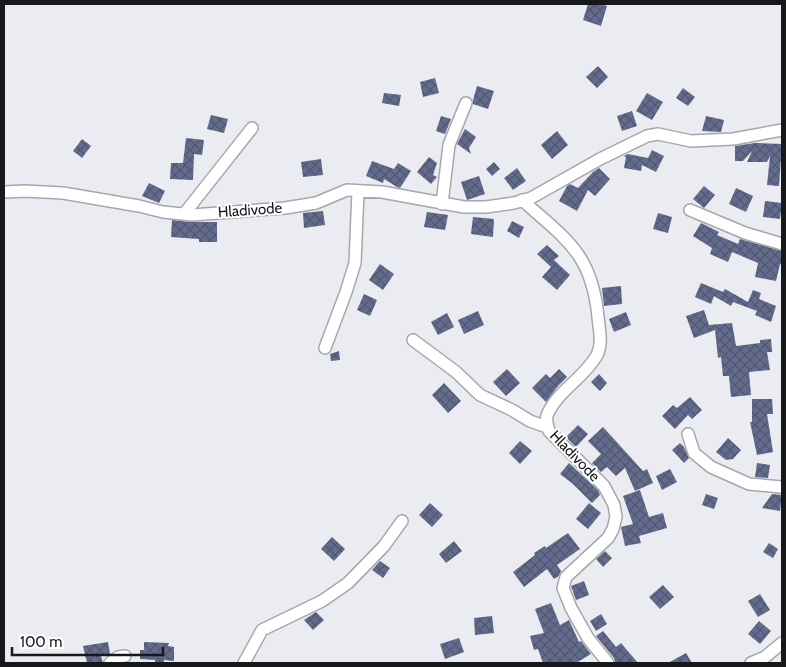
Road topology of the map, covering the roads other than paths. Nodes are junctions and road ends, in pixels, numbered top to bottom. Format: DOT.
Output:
graph roads {
  1 [pos="466,103"];
  2 [pos="252,128"];
  3 [pos="782,130"];
  4 [pos="358,190"];
  5 [pos="4,192"];
  6 [pos="522,200"];
  7 [pos="442,204"];
  8 [pos="690,210"];
  9 [pos="184,214"];
  10 [pos="782,244"];
  11 [pos="413,340"];
  12 [pos="325,348"];
  13 [pos="547,427"];
  14 [pos="688,434"];
  15 [pos="782,487"];
  16 [pos="402,521"];
  17 [pos="782,643"];
  18 [pos="125,656"];
  19 [pos="110,663"];
  20 [pos="244,663"];
  21 [pos="608,663"];
  22 [pos="751,663"];
  1 -- 7 [label="street"];
  2 -- 9 [label="street"];
  3 -- 6 [label="street, Hladivode"];
  4 -- 7 [label="street, Hladivode"];
  4 -- 9 [label="street, Hladivode"];
  4 -- 12 [label="street"];
  5 -- 9 [label="street, Hladivode"];
  6 -- 7 [label="street, Hladivode"];
  6 -- 13 [label="street, Hladivode"];
  8 -- 10 [label="street"];
  11 -- 13 [label="street"];
  13 -- 21 [label="street, Hladivode"];
  14 -- 15 [label="street"];
  16 -- 20 [label="street"];
  17 -- 22 [label="street"];
  18 -- 19 [label="street"];
}
